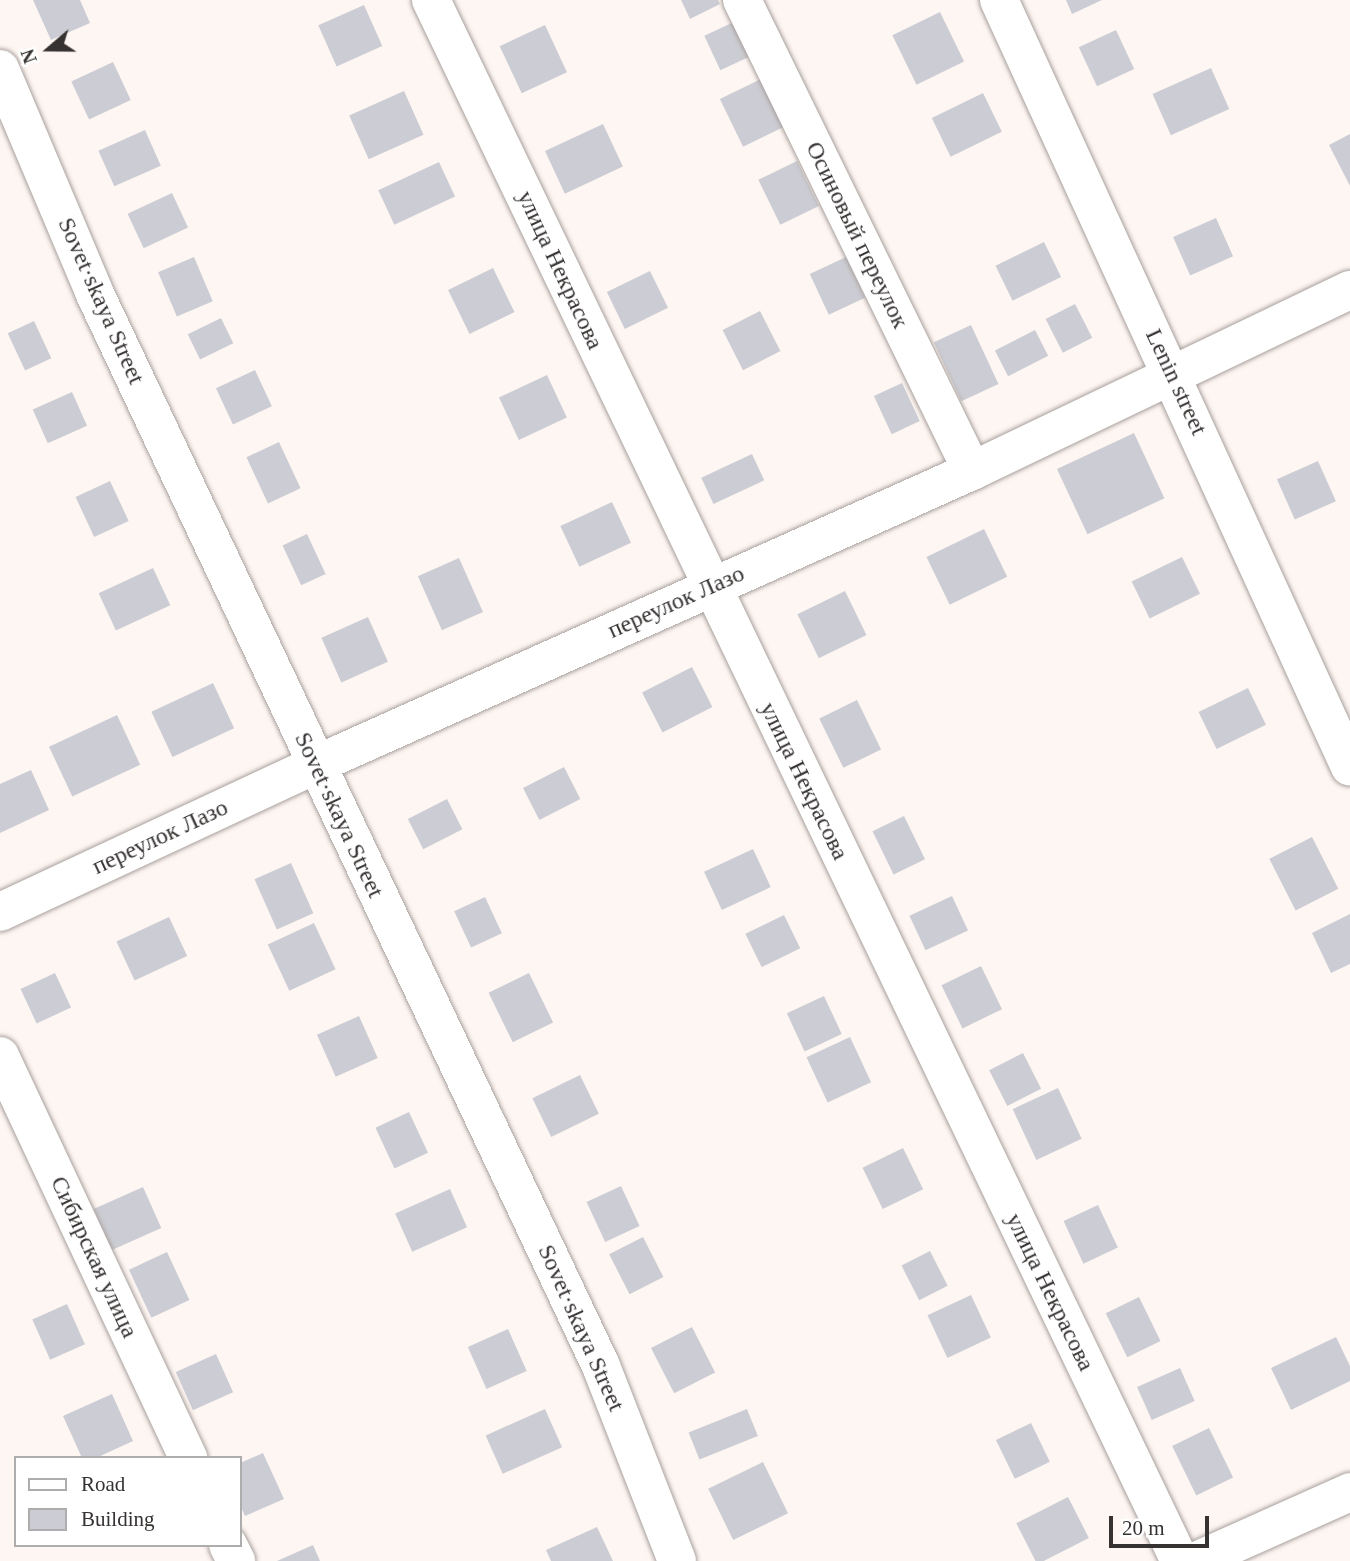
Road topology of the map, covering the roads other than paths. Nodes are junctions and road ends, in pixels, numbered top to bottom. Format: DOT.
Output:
graph roads {
  1 [pos="431,0"];
  2 [pos="742,0"];
  3 [pos="999,0"];
  4 [pos="0,69"];
  5 [pos="1350,290"];
  6 [pos="1173,374"];
  7 [pos="972,471"];
  8 [pos="710,586"];
  9 [pos="315,765"];
  10 [pos="1350,767"];
  11 [pos="0,912"];
  12 [pos="0,1056"];
  13 [pos="187,1456"];
  14 [pos="1350,1492"];
  15 [pos="677,1561"];
  16 [pos="1180,1561"];
  17 [pos="1196,1561"];
  1 -- 8 [label="street, улица Некрасова"];
  2 -- 7 [label="street, Осиновый переулок"];
  3 -- 6 [label="street, Lenin street"];
  4 -- 9 [label="street, Sovet·skaya Street"];
  5 -- 6 [label="street, переулок Лазо"];
  6 -- 7 [label="street, переулок Лазо"];
  6 -- 10 [label="street, Lenin street"];
  7 -- 8 [label="street, переулок Лазо"];
  8 -- 9 [label="street, переулок Лазо"];
  8 -- 16 [label="street, улица Некрасова"];
  9 -- 11 [label="street, переулок Лазо"];
  9 -- 15 [label="street, Sovet·skaya Street"];
  12 -- 13 [label="street, Сибирская улица"];
  14 -- 17 [label="street"];
}
